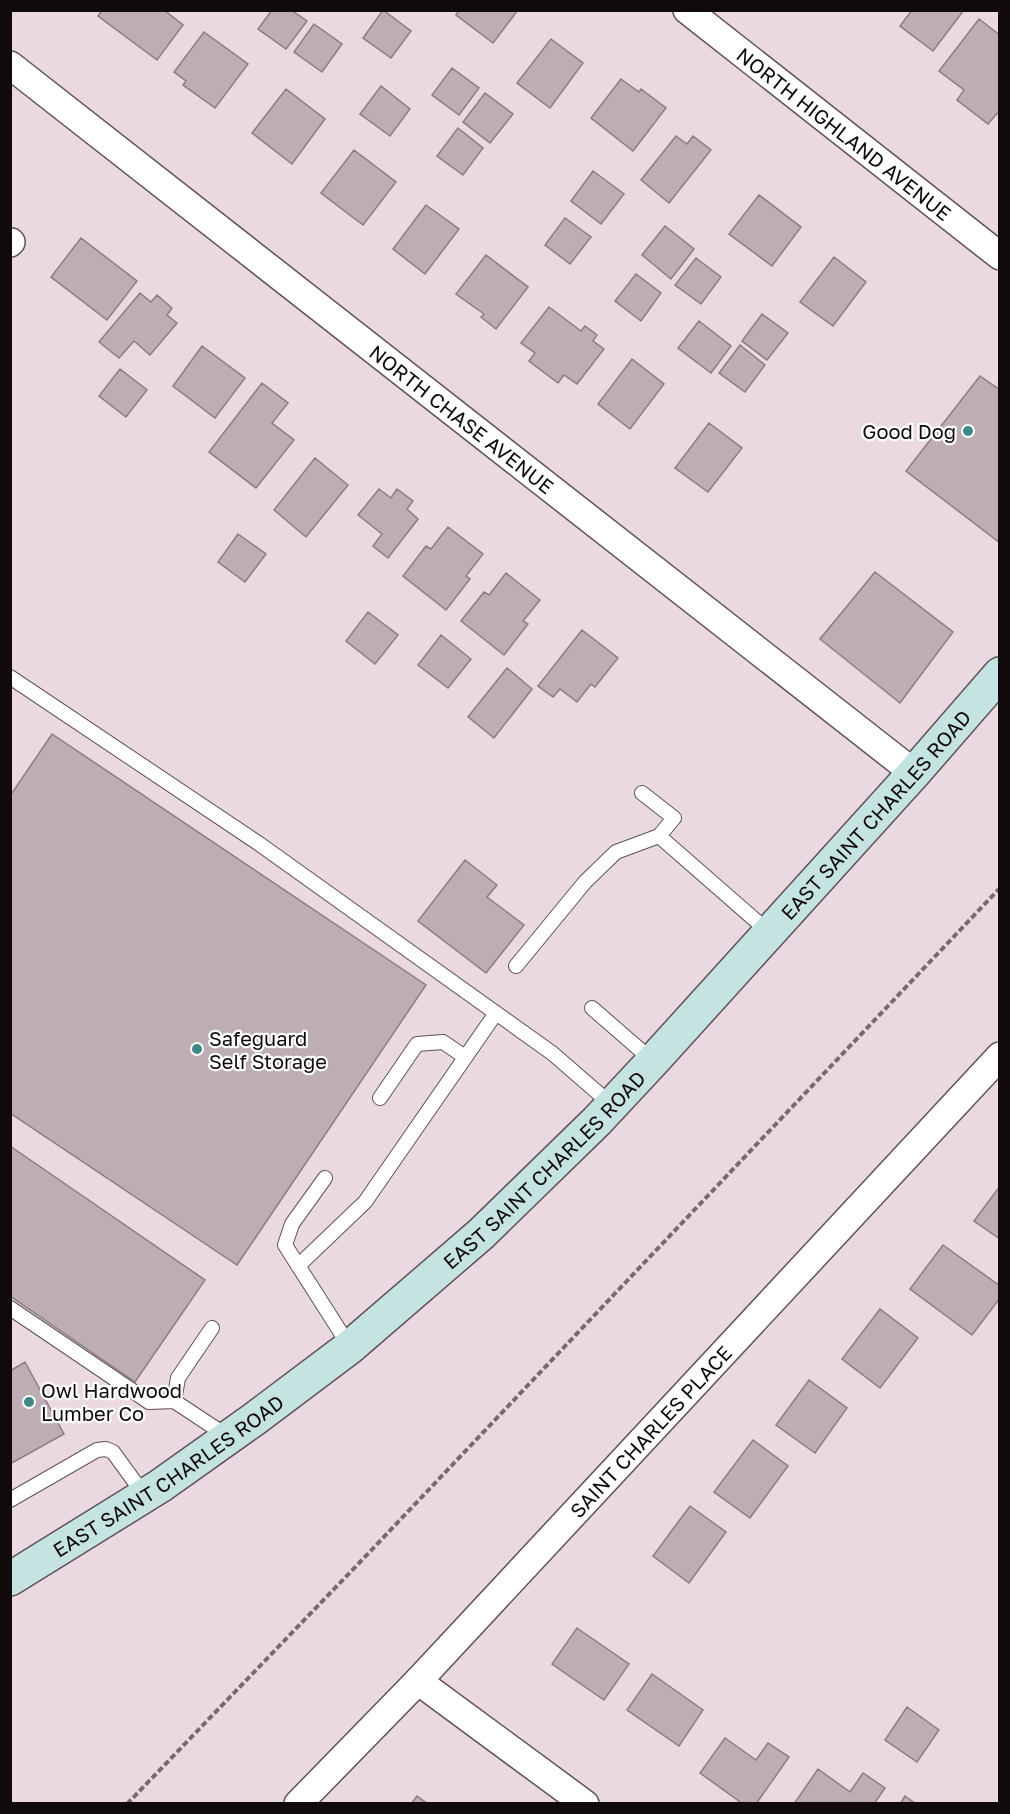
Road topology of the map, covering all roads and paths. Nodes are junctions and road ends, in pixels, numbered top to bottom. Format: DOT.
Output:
graph roads {
  1 [pos="687,10"];
  2 [pos="10,65"];
  3 [pos="999,256"];
  4 [pos="999,675"];
  5 [pos="10,677"];
  6 [pos="914,773"];
  7 [pos="642,793"];
  8 [pos="659,836"];
  9 [pos="999,888"];
  10 [pos="770,933"];
  11 [pos="516,966"];
  12 [pos="592,1008"];
  13 [pos="496,1013"];
  14 [pos="999,1056"];
  15 [pos="465,1057"];
  16 [pos="653,1061"];
  17 [pos="380,1098"];
  18 [pos="612,1105"];
  19 [pos="325,1178"];
  20 [pos="298,1266"];
  21 [pos="10,1308"];
  22 [pos="212,1328"];
  23 [pos="350,1347"];
  24 [pos="174,1401"];
  25 [pos="229,1437"];
  26 [pos="145,1496"];
  27 [pos="10,1500"];
  28 [pos="10,1579"];
  29 [pos="418,1681"];
  30 [pos="127,1803"];
  31 [pos="298,1803"];
  32 [pos="585,1803"];
  1 -- 3 [label="street, NORTH HIGHLAND AVENUE"];
  2 -- 6 [label="street, NORTH CHASE AVENUE"];
  4 -- 6 [label="main road, EAST SAINT CHARLES ROAD"];
  5 -- 13 [label="lane"];
  6 -- 10 [label="main road, EAST SAINT CHARLES ROAD"];
  7 -- 8 [label="lane"];
  8 -- 10 [label="lane"];
  8 -- 11 [label="lane"];
  9 -- 30 [label="path"];
  10 -- 16 [label="main road, EAST SAINT CHARLES ROAD"];
  12 -- 16 [label="lane"];
  13 -- 15 [label="lane"];
  13 -- 18 [label="lane"];
  14 -- 29 [label="street, SAINT CHARLES PLACE"];
  15 -- 17 [label="lane"];
  15 -- 20 [label="lane"];
  16 -- 18 [label="main road, EAST SAINT CHARLES ROAD"];
  18 -- 23 [label="main road, EAST SAINT CHARLES ROAD"];
  19 -- 20 [label="lane"];
  20 -- 23 [label="lane"];
  21 -- 24 [label="lane"];
  22 -- 24 [label="lane"];
  23 -- 25 [label="main road, EAST SAINT CHARLES ROAD"];
  24 -- 25 [label="lane"];
  25 -- 26 [label="main road, EAST SAINT CHARLES ROAD"];
  26 -- 27 [label="lane"];
  26 -- 28 [label="main road, EAST SAINT CHARLES ROAD"];
  29 -- 31 [label="street, SAINT CHARLES PLACE"];
  29 -- 32 [label="street"];
}
